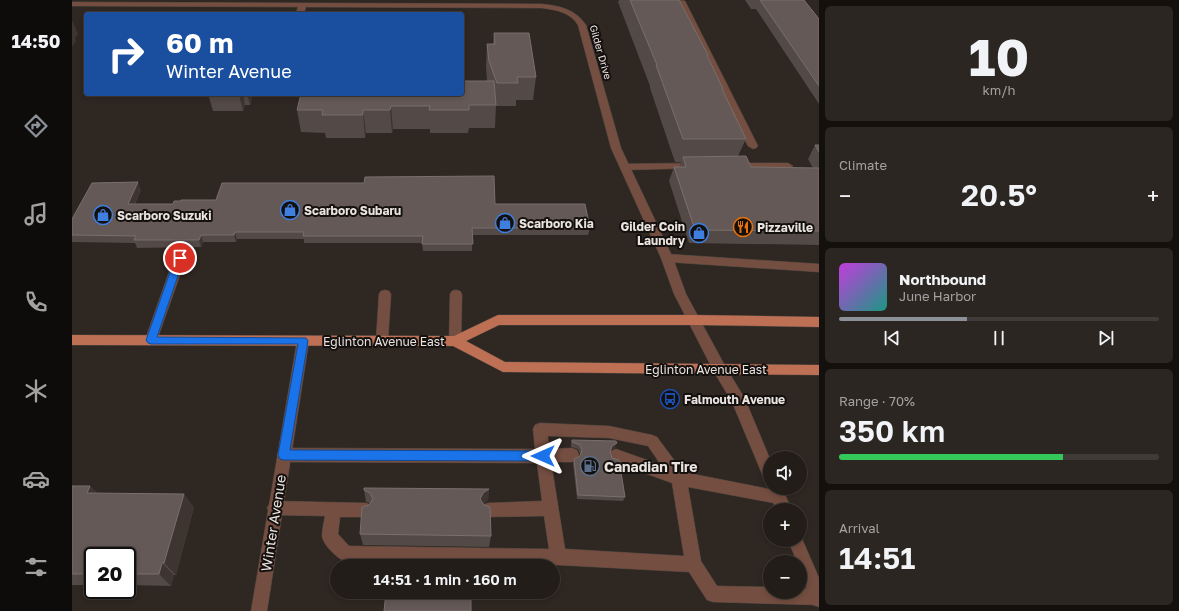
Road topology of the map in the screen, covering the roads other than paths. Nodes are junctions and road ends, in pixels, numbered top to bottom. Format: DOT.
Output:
graph roads {
  1 [pos="681,1"];
  2 [pos="160,2"];
  3 [pos="72,4"];
  4 [pos="301,10"];
  5 [pos="753,146"];
  6 [pos="703,166"];
  7 [pos="726,166"];
  8 [pos="788,166"];
  9 [pos="625,167"];
  10 [pos="180,258"];
  11 [pos="667,258"];
  12 [pos="819,268"];
  13 [pos="385,294"];
  14 [pos="456,294"];
  15 [pos="695,320"];
  16 [pos="819,322"];
  17 [pos="72,340"];
  18 [pos="151,340"];
  19 [pos="382,340"];
  20 [pos="303,341"];
  21 [pos="455,341"];
  22 [pos="719,368"];
  23 [pos="819,370"];
  24 [pos="284,455"];
  25 [pos="572,455"];
  26 [pos="543,456"];
  27 [pos="616,456"];
  28 [pos="763,459"];
  29 [pos="679,478"];
  30 [pos="779,498"];
  31 [pos="275,508"];
  32 [pos="550,508"];
  33 [pos="333,509"];
  34 [pos="366,510"];
  35 [pos="488,510"];
  36 [pos="799,547"];
  37 [pos="558,558"];
  38 [pos="693,564"];
  39 [pos="819,598"];
  40 [pos="259,611"];
  1 -- 5 [label="street"];
  2 -- 3 [label="street, Gilder Drive"];
  2 -- 4 [label="street, Gilder Drive"];
  4 -- 9 [label="street, Gilder Drive"];
  6 -- 9 [label="street"];
  7 -- 8 [label="street"];
  9 -- 11 [label="street, Gilder Drive"];
  10 -- 18 [label="street"];
  11 -- 12 [label="street"];
  11 -- 15 [label="street, Gilder Drive"];
  13 -- 19 [label="street"];
  14 -- 21 [label="street"];
  15 -- 16 [label="main road, Eglinton Avenue East"];
  15 -- 21 [label="main road, Eglinton Avenue East"];
  15 -- 22 [label="street"];
  17 -- 18 [label="main road, Eglinton Avenue East"];
  18 -- 20 [label="main road, Eglinton Avenue East"];
  19 -- 20 [label="main road, Eglinton Avenue East"];
  19 -- 21 [label="main road, Eglinton Avenue East"];
  20 -- 24 [label="street, Winter Avenue"];
  21 -- 22 [label="main road, Eglinton Avenue East"];
  22 -- 23 [label="main road, Eglinton Avenue East"];
  22 -- 28 [label="street"];
  24 -- 26 [label="street"];
  24 -- 31 [label="street, Winter Avenue"];
  25 -- 26 [label="street"];
  26 -- 29 [label="street"];
  26 -- 32 [label="street"];
  27 -- 29 [label="street"];
  29 -- 30 [label="street"];
  29 -- 38 [label="street"];
  31 -- 33 [label="street"];
  31 -- 40 [label="street, Winter Avenue"];
  32 -- 35 [label="street"];
  32 -- 37 [label="street"];
  33 -- 34 [label="street"];
  33 -- 37 [label="street"];
  36 -- 39 [label="street"];
  37 -- 38 [label="street"];
  38 -- 39 [label="street"];
}
